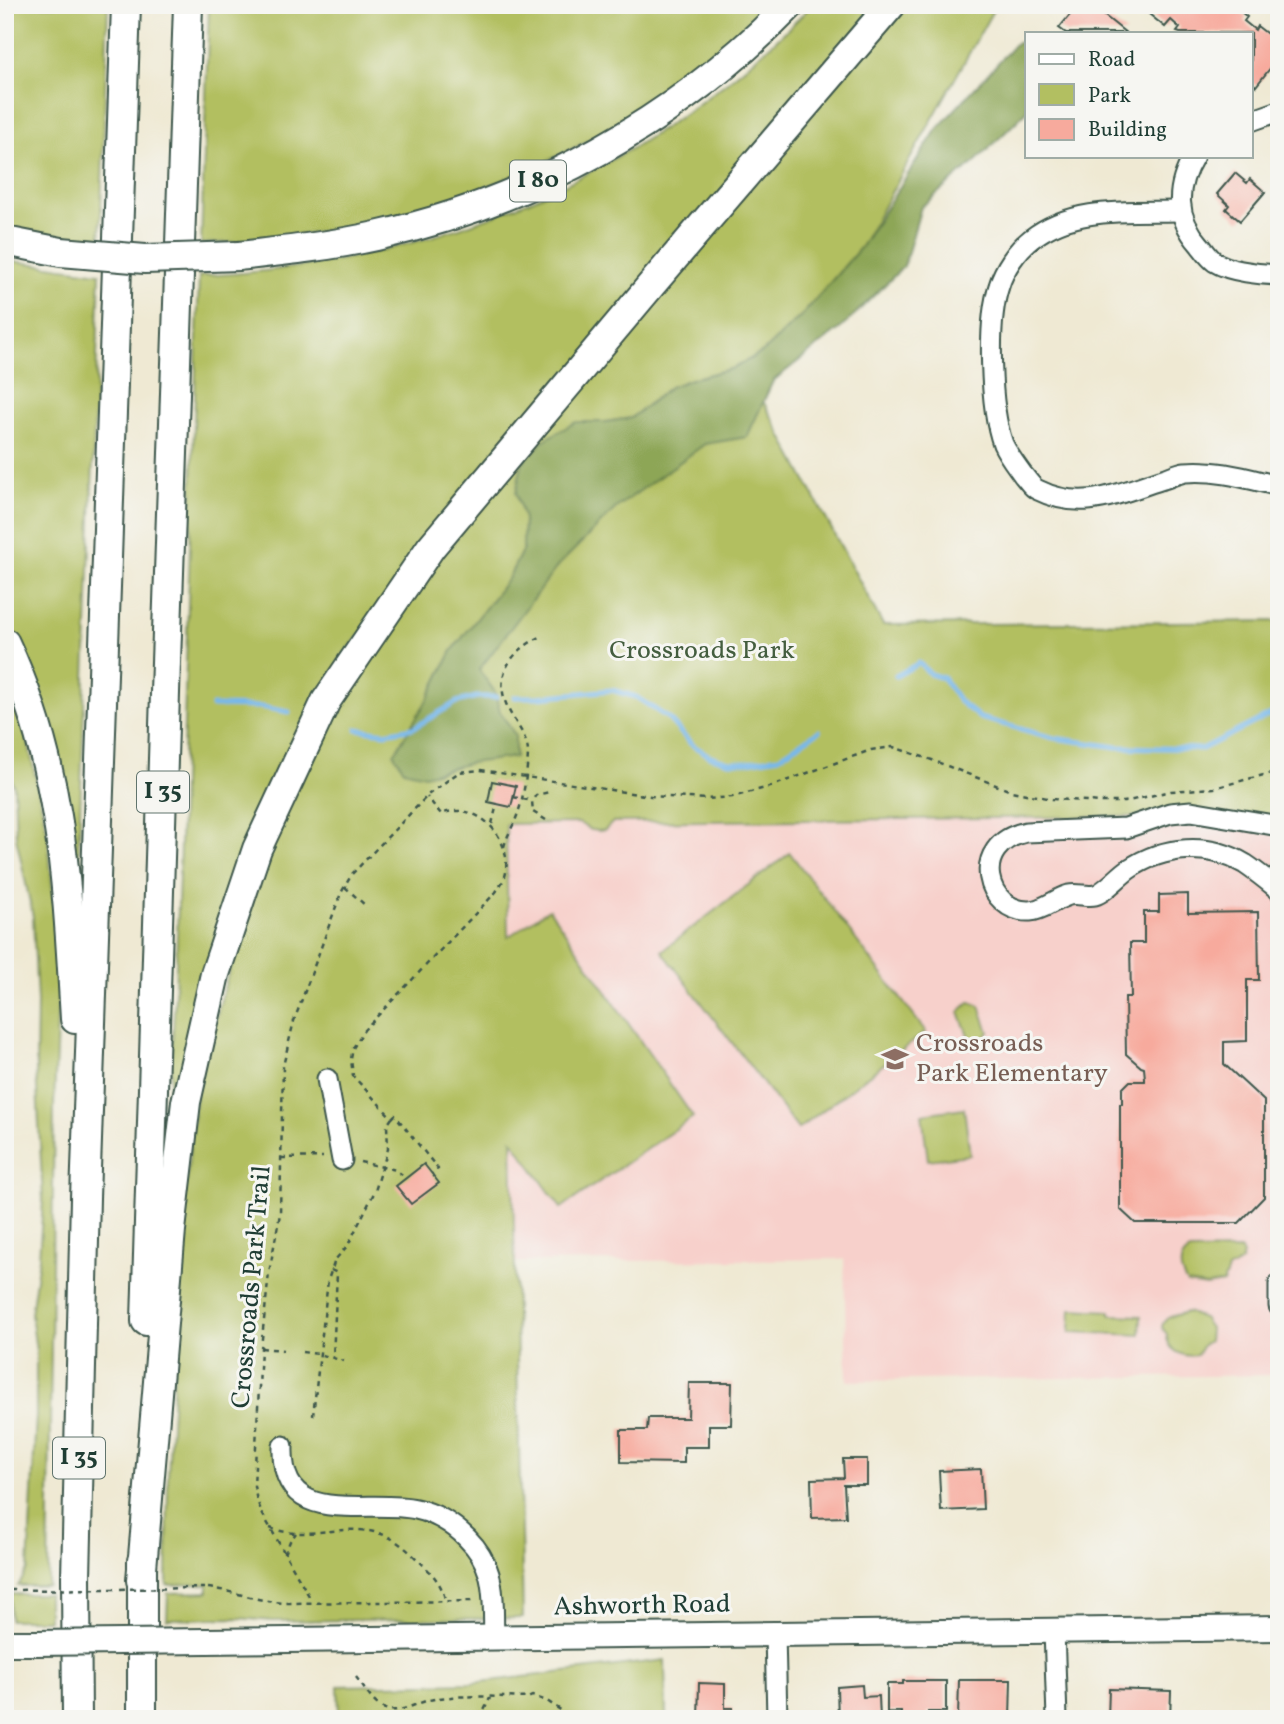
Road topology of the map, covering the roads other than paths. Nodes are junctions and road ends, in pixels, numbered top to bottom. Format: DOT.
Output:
graph roads {
  1 [pos="126,5"];
  2 [pos="188,5"];
  3 [pos="790,5"];
  4 [pos="891,5"];
  5 [pos="1279,111"];
  6 [pos="1252,121"];
  7 [pos="1193,158"];
  8 [pos="1179,211"];
  9 [pos="5,241"];
  10 [pos="1279,275"];
  11 [pos="1279,486"];
  12 [pos="5,643"];
  13 [pos="1279,826"];
  14 [pos="1279,890"];
  15 [pos="327,1080"];
  16 [pos="342,1158"];
  17 [pos="85,1198"];
  18 [pos="1279,1284"];
  19 [pos="1279,1306"];
  20 [pos="283,1446"];
  21 [pos="141,1580"];
  22 [pos="1279,1628"];
  23 [pos="1054,1630"];
  24 [pos="775,1633"];
  25 [pos="494,1639"];
  26 [pos="5,1643"];
  27 [pos="77,1719"];
  28 [pos="142,1719"];
  29 [pos="777,1719"];
  30 [pos="1057,1719"];
  1 -- 17 [label="highway, I 35"];
  2 -- 21 [label="highway, I 35"];
  3 -- 9 [label="highway, I 80, bridge"];
  4 -- 21 [label="highway"];
  5 -- 6 [label="street"];
  7 -- 8 [label="street"];
  8 -- 10 [label="street"];
  8 -- 11 [label="street"];
  12 -- 17 [label="highway"];
  13 -- 14 [label="street"];
  15 -- 16 [label="street"];
  17 -- 27 [label="highway, I 35"];
  18 -- 19 [label="street"];
  20 -- 25 [label="street"];
  21 -- 28 [label="highway, I 35"];
  22 -- 23 [label="main road, Ashworth Road"];
  23 -- 24 [label="main road, Ashworth Road"];
  23 -- 30 [label="street"];
  24 -- 25 [label="main road, Ashworth Road"];
  24 -- 29 [label="street"];
  25 -- 26 [label="main road, Ashworth Road, bridge"];
}
